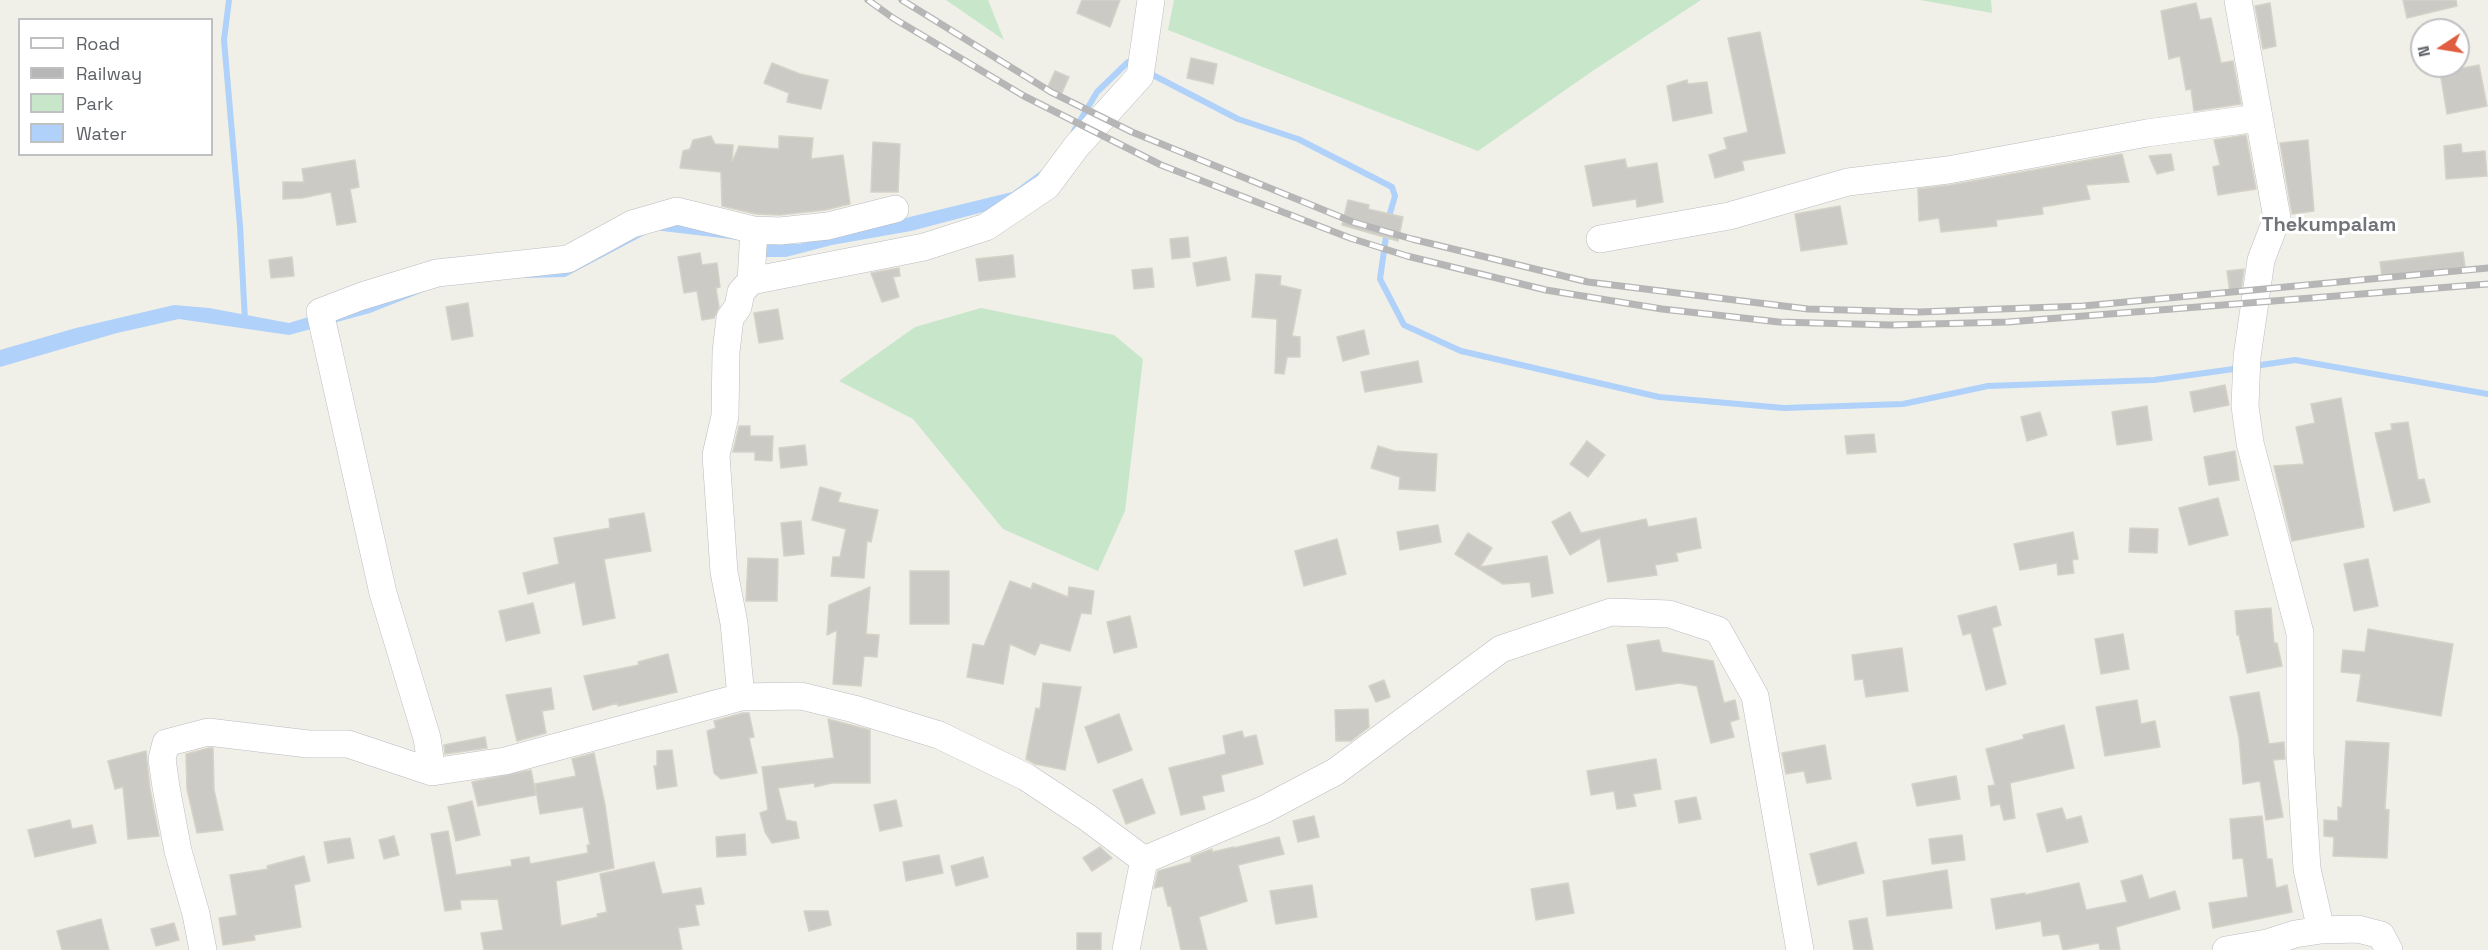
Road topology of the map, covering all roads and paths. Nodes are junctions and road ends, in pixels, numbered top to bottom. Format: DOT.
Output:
graph roads {
  1 [pos="1151,0"];
  2 [pos="2238,0"];
  3 [pos="2258,118"];
  4 [pos="896,209"];
  5 [pos="754,230"];
  6 [pos="1600,238"];
  7 [pos="751,281"];
  8 [pos="741,697"];
  9 [pos="432,772"];
  10 [pos="1144,860"];
  11 [pos="2321,930"];
  12 [pos="203,950"];
  13 [pos="1126,950"];
  14 [pos="1800,950"];
  15 [pos="2226,950"];
  16 [pos="2389,950"];
  1 -- 7 [label="street"];
  2 -- 3 [label="street"];
  3 -- 6 [label="street"];
  3 -- 11 [label="street"];
  4 -- 5 [label="street"];
  5 -- 7 [label="street"];
  5 -- 9 [label="street"];
  7 -- 8 [label="street"];
  8 -- 9 [label="street"];
  8 -- 10 [label="street"];
  9 -- 12 [label="street"];
  10 -- 13 [label="street"];
  10 -- 14 [label="street"];
  11 -- 15 [label="street"];
  11 -- 16 [label="street"];
}
